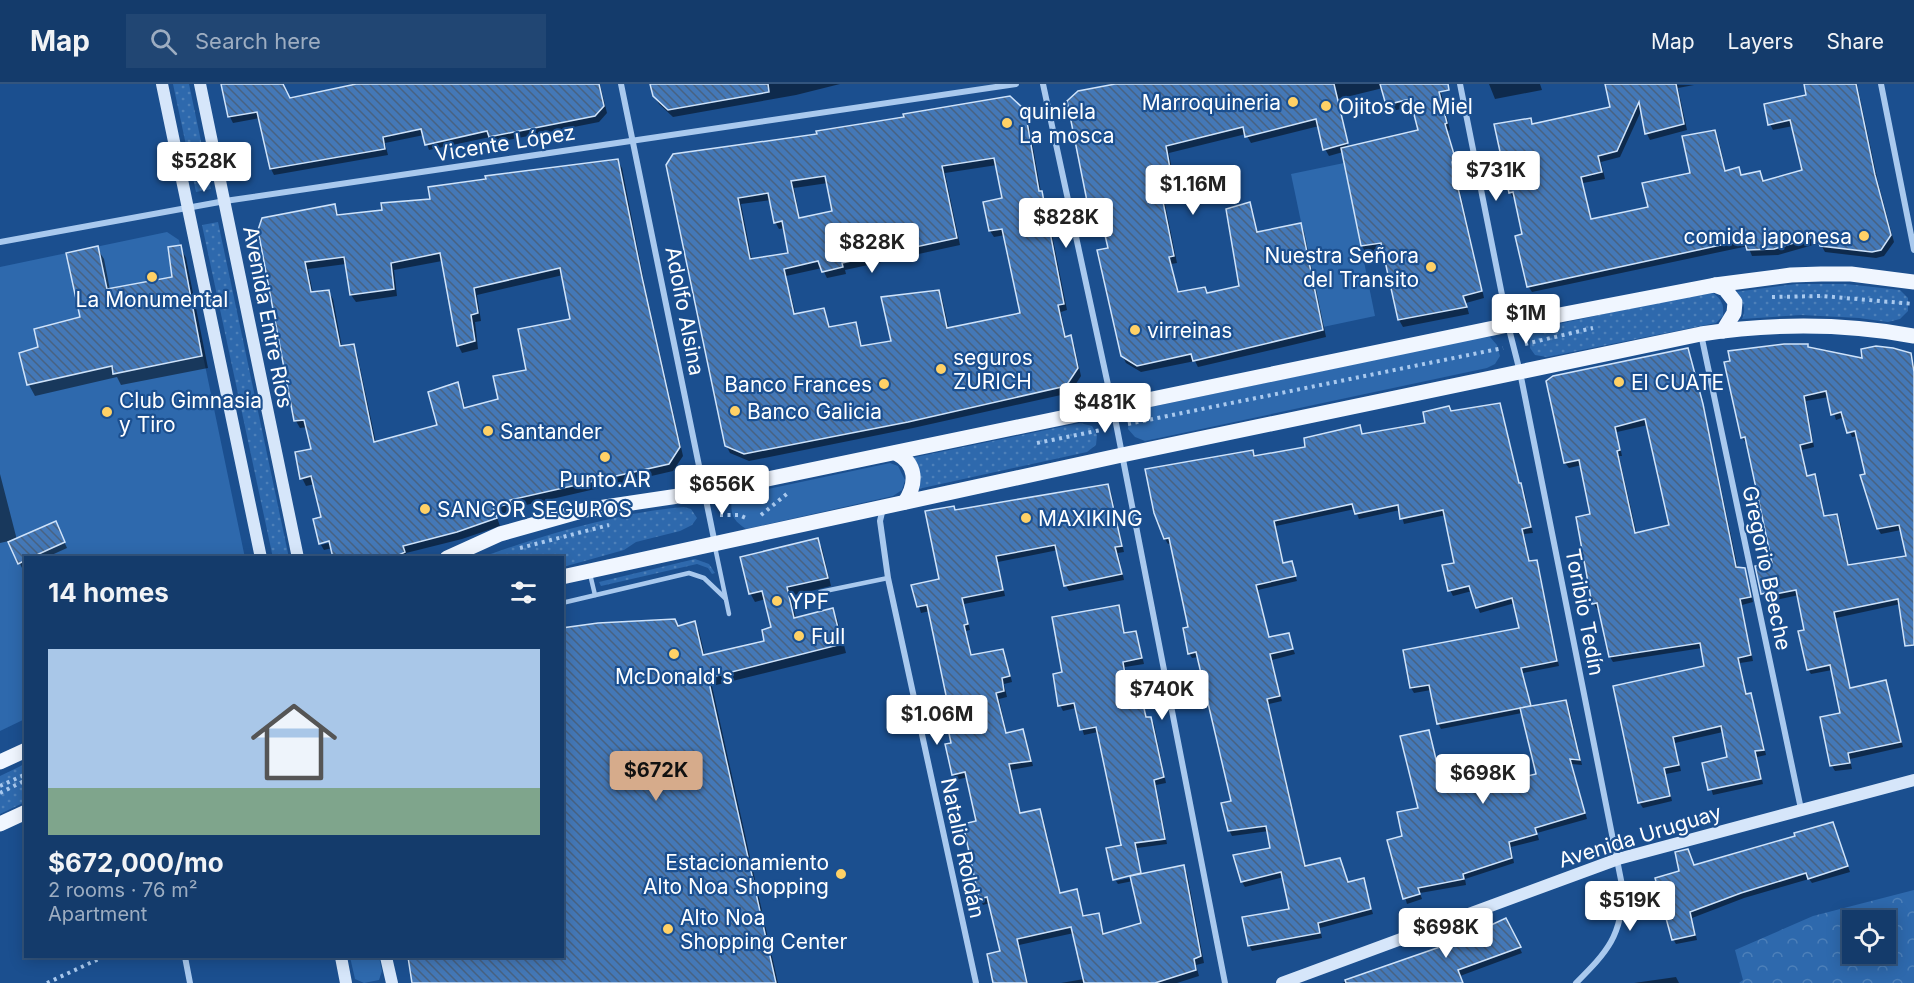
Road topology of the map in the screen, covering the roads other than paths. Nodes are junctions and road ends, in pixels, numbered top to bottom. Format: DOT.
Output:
graph roads {
  1 [pos="162,84"];
  2 [pos="200,84"];
  3 [pos="621,84"];
  4 [pos="1016,84"];
  5 [pos="1043,84"];
  6 [pos="1460,84"];
  7 [pos="1881,84"];
  8 [pos="634,140"];
  9 [pos="225,201"];
  10 [pos="187,208"];
  11 [pos="0,243"];
  12 [pos="1914,250"];
  13 [pos="1914,282"];
  14 [pos="1715,285"];
  15 [pos="1508,325"];
  16 [pos="1723,331"];
  17 [pos="1701,334"];
  18 [pos="1914,336"];
  19 [pos="1520,372"];
  20 [pos="1113,408"];
  21 [pos="896,453"];
  22 [pos="1122,455"];
  23 [pos="705,492"];
  24 [pos="905,502"];
  25 [pos="883,508"];
  26 [pos="715,544"];
  27 [pos="261,556"];
  28 [pos="298,556"];
  29 [pos="451,556"];
  30 [pos="589,570"];
  31 [pos="564,576"];
  32 [pos="888,578"];
  33 [pos="820,592"];
  34 [pos="596,595"];
  35 [pos="725,598"];
  36 [pos="564,603"];
  37 [pos="729,614"];
  38 [pos="24,751"];
  39 [pos="0,762"];
  40 [pos="1914,780"];
  41 [pos="1801,809"];
  42 [pos="24,813"];
  43 [pos="0,824"];
  44 [pos="1618,859"];
  45 [pos="185,958"];
  46 [pos="341,958"];
  47 [pos="386,958"];
  48 [pos="190,983"];
  49 [pos="346,983"];
  50 [pos="392,983"];
  51 [pos="976,983"];
  52 [pos="1225,983"];
  53 [pos="1282,983"];
  54 [pos="1576,983"];
  1 -- 10 [label="main road"];
  2 -- 9 [label="main road, Avenida Entre Ríos"];
  3 -- 8 [label="street, Adolfo Alsina"];
  4 -- 8 [label="street, Vicente López"];
  5 -- 20 [label="street"];
  6 -- 15 [label="street, Toribio Tedín"];
  7 -- 12 [label="street"];
  8 -- 9 [label="street, Vicente López"];
  8 -- 23 [label="street, Adolfo Alsina"];
  9 -- 10 [label="street, Vicente López"];
  9 -- 28 [label="main road, Avenida Entre Ríos"];
  10 -- 11 [label="street, Vicente López"];
  10 -- 27 [label="main road"];
  13 -- 14 [label="main road"];
  14 -- 15 [label="main road"];
  14 -- 16 [label="main road"];
  15 -- 19 [label="street, Toribio Tedín"];
  15 -- 20 [label="main road"];
  16 -- 17 [label="main road"];
  16 -- 18 [label="main road"];
  17 -- 19 [label="main road"];
  17 -- 41 [label="street, Gregorio Beeche"];
  19 -- 22 [label="main road"];
  19 -- 44 [label="street, Toribio Tedín"];
  20 -- 21 [label="main road"];
  20 -- 22 [label="street"];
  21 -- 23 [label="main road"];
  21 -- 24 [label="main road"];
  22 -- 24 [label="main road"];
  22 -- 52 [label="street"];
  23 -- 26 [label="street, Adolfo Alsina"];
  23 -- 29 [label="main road"];
  24 -- 25 [label="main road"];
  25 -- 26 [label="main road"];
  25 -- 32 [label="street, Natalio Roldán"];
  26 -- 30 [label="main road"];
  26 -- 35 [label="lane"];
  30 -- 31 [label="main road"];
  30 -- 34 [label="lane"];
  32 -- 33 [label="lane"];
  32 -- 51 [label="street, Natalio Roldán"];
  34 -- 35 [label="lane"];
  34 -- 36 [label="lane"];
  35 -- 37 [label="lane"];
  38 -- 39 [label="main road"];
  40 -- 41 [label="main road, Avenida Uruguay"];
  41 -- 44 [label="main road, Avenida Uruguay"];
  42 -- 43 [label="main road"];
  44 -- 53 [label="main road, Avenida Uruguay"];
  44 -- 54 [label="street, Toribio Tedín"];
  45 -- 48 [label="street"];
  46 -- 49 [label="main road"];
  47 -- 50 [label="main road"];
}
